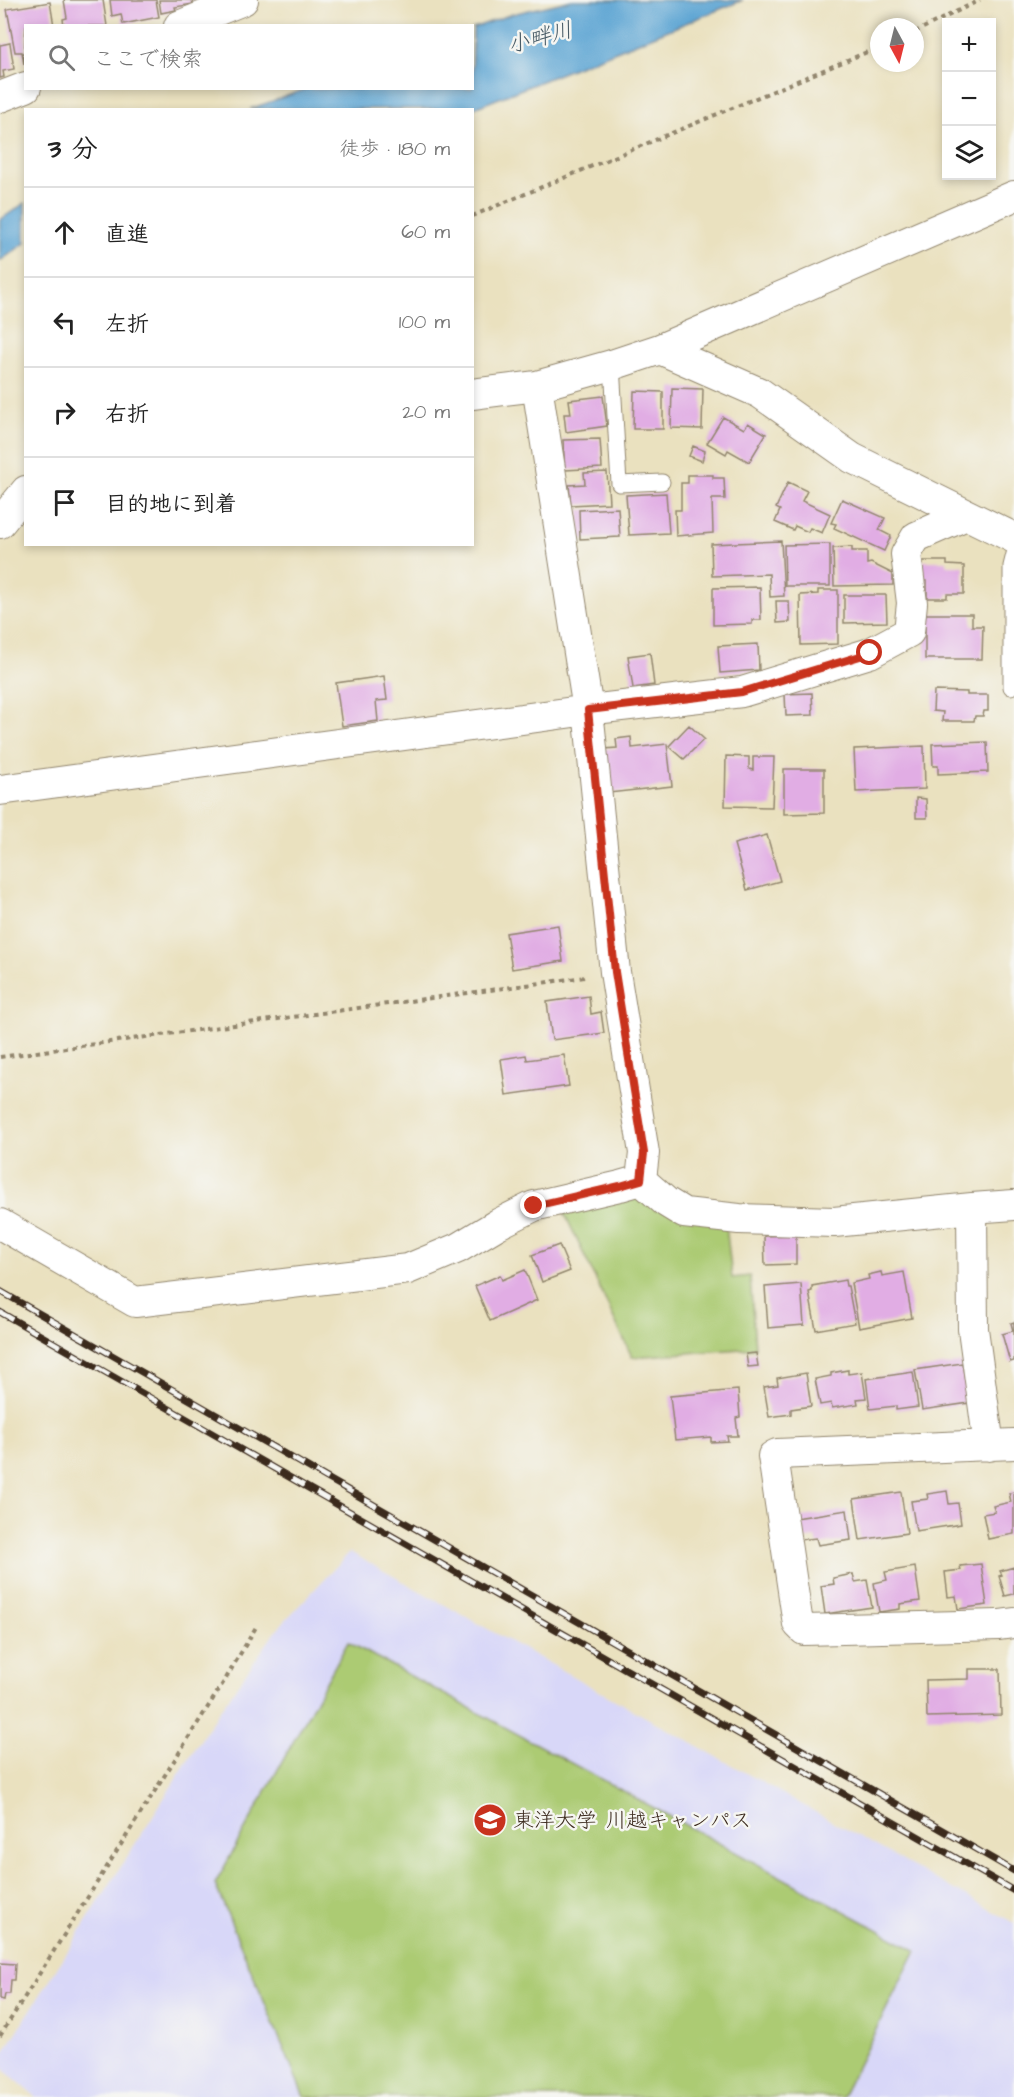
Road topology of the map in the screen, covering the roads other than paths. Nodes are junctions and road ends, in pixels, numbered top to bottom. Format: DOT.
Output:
graph roads {
  1 [pos="243,0"];
  2 [pos="184,24"];
  3 [pos="24,88"];
  4 [pos="0,97"];
  5 [pos="1014,196"];
  6 [pos="660,349"];
  7 [pos="612,365"];
  8 [pos="537,386"];
  9 [pos="474,394"];
  10 [pos="662,482"];
  11 [pos="24,494"];
  12 [pos="966,515"];
  13 [pos="0,523"];
  14 [pos="1014,538"];
  15 [pos="1014,554"];
  16 [pos="1011,687"];
  17 [pos="588,710"];
  18 [pos="0,790"];
  19 [pos="641,1180"];
  20 [pos="1014,1205"];
  21 [pos="972,1208"];
  22 [pos="0,1224"];
  23 [pos="1002,1445"];
  24 [pos="1014,1623"];
  1 -- 2 [label="street"];
  3 -- 4 [label="street"];
  5 -- 6 [label="street"];
  6 -- 7 [label="street"];
  6 -- 12 [label="street"];
  7 -- 8 [label="street"];
  7 -- 10 [label="lane"];
  8 -- 9 [label="street"];
  8 -- 17 [label="street"];
  11 -- 13 [label="street"];
  12 -- 14 [label="street"];
  12 -- 17 [label="street"];
  15 -- 16 [label="lane"];
  17 -- 18 [label="street"];
  17 -- 19 [label="street"];
  19 -- 21 [label="street"];
  19 -- 22 [label="street"];
  20 -- 21 [label="street"];
  21 -- 23 [label="street"];
  23 -- 24 [label="street"];
}
